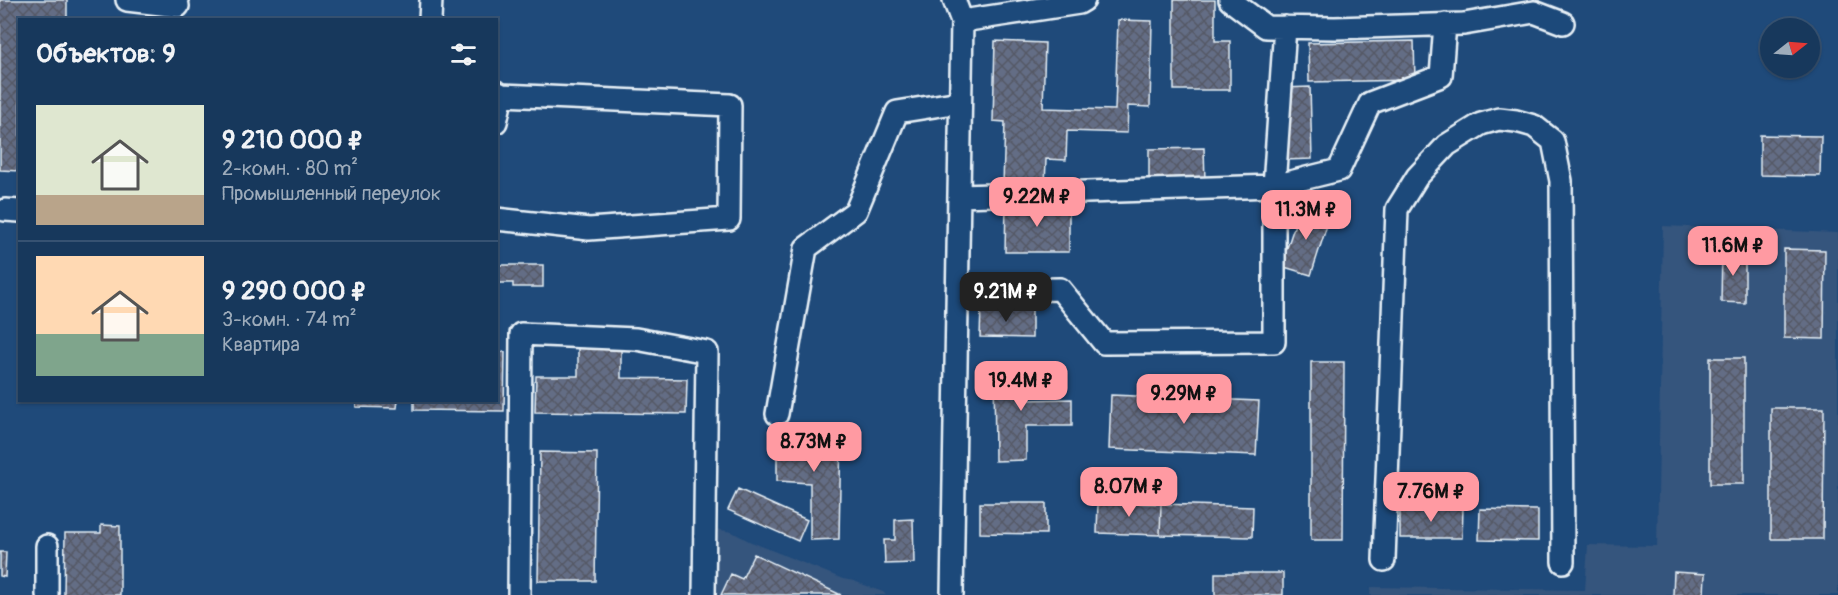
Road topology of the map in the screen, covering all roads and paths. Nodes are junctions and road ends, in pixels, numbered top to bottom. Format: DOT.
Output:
graph roads {
  1 [pos="127,0"];
  2 [pos="431,0"];
  3 [pos="954,0"];
  4 [pos="1084,0"];
  5 [pos="1230,0"];
  6 [pos="178,6"];
  7 [pos="430,18"];
  8 [pos="962,21"];
  9 [pos="1563,23"];
  10 [pos="1445,24"];
  11 [pos="1285,27"];
  12 [pos="499,94"];
  13 [pos="960,102"];
  14 [pos="1274,186"];
  15 [pos="958,196"];
  16 [pos="498,219"];
  17 [pos="957,291"];
  18 [pos="777,414"];
  19 [pos="47,546"];
  20 [pos="1384,560"];
  21 [pos="1563,562"];
  22 [pos="47,595"];
  23 [pos="519,595"];
  24 [pos="704,595"];
  25 [pos="952,595"];
  1 -- 6 [label="street"];
  2 -- 7 [label="street"];
  3 -- 8 [label="street"];
  4 -- 8 [label="street"];
  5 -- 11 [label="street"];
  8 -- 13 [label="street"];
  9 -- 10 [label="street"];
  10 -- 11 [label="street"];
  10 -- 14 [label="street"];
  11 -- 14 [label="street"];
  12 -- 16 [label="street"];
  13 -- 15 [label="street"];
  13 -- 18 [label="street"];
  14 -- 15 [label="street"];
  14 -- 17 [label="street"];
  15 -- 17 [label="street"];
  17 -- 25 [label="street"];
  19 -- 22 [label="street"];
  20 -- 21 [label="street"];
  23 -- 24 [label="street"];
}
